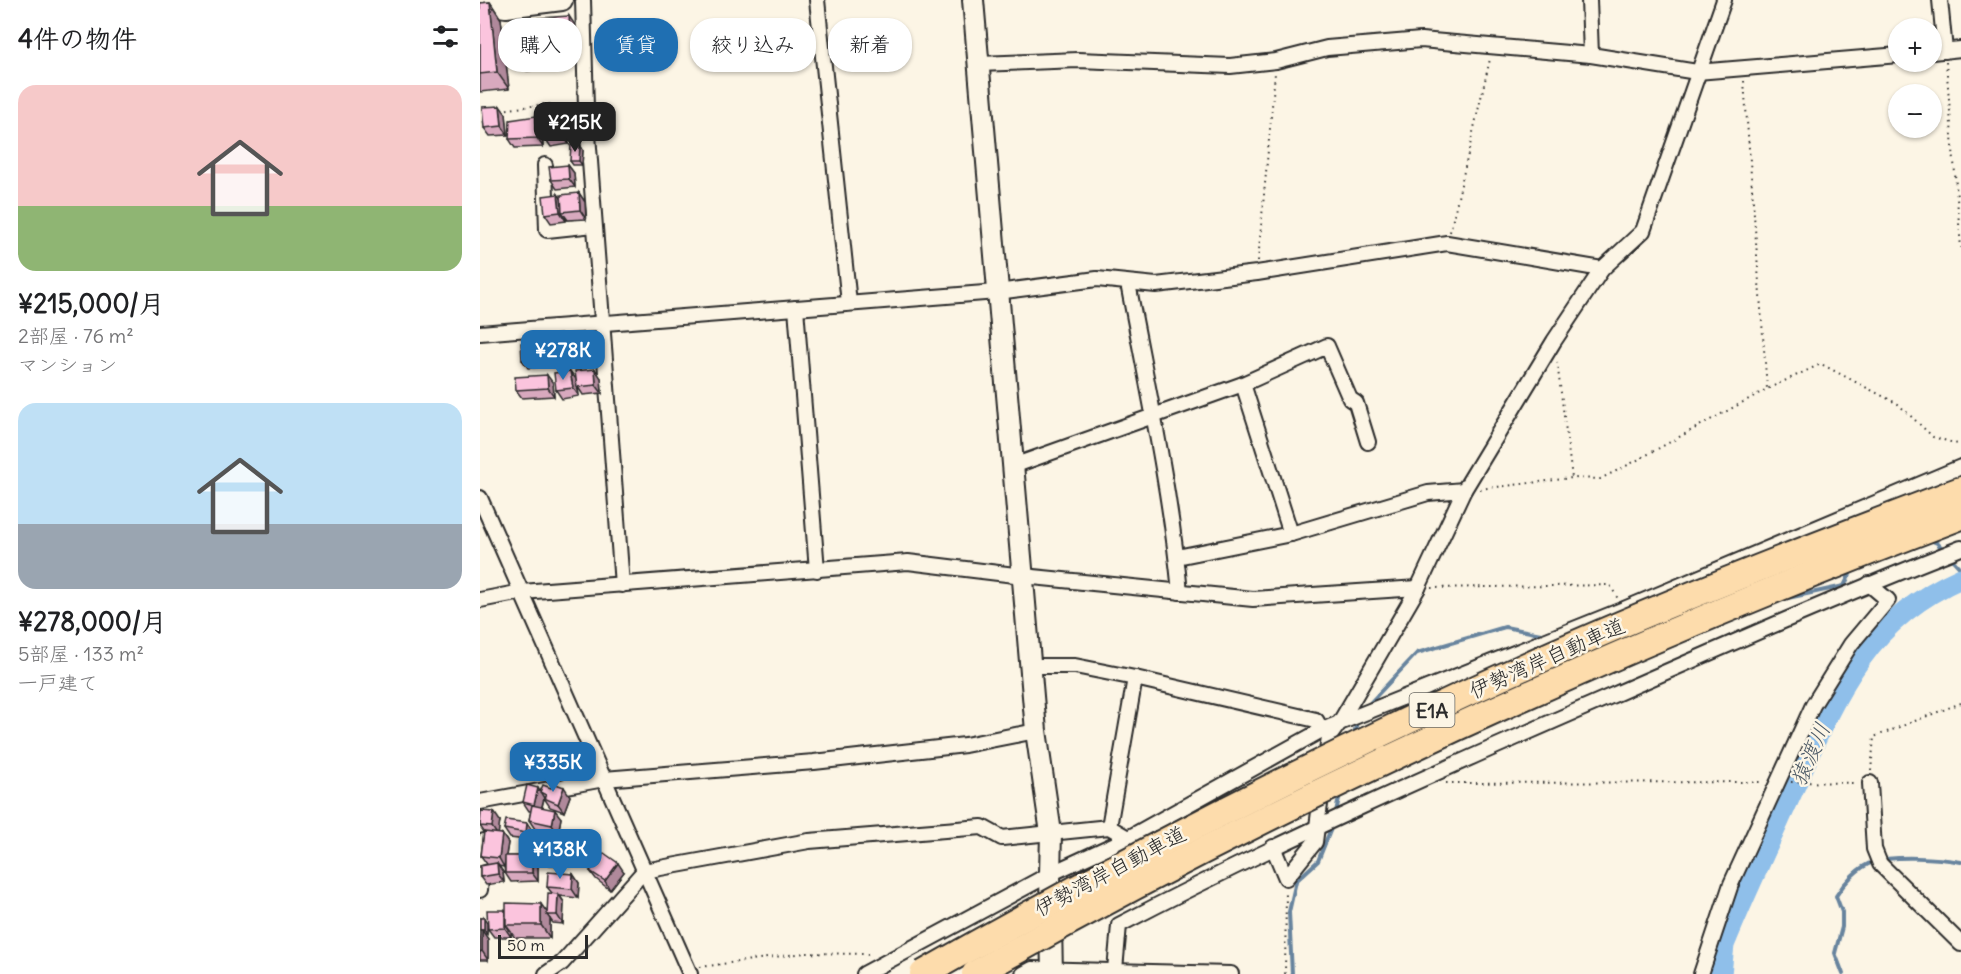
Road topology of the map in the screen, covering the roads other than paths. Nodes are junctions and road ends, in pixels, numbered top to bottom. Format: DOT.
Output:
graph roads {
  1 [pos="562,0"];
  2 [pos="583,0"];
  3 [pos="817,0"];
  4 [pos="973,0"];
  5 [pos="1589,0"];
  6 [pos="1724,0"];
  7 [pos="1940,0"];
  8 [pos="480,3"];
  9 [pos="1940,18"];
  10 [pos="1961,50"];
  11 [pos="1942,51"];
  12 [pos="1591,55"];
  13 [pos="1888,56"];
  14 [pos="978,64"];
  15 [pos="1697,72"];
  16 [pos="545,165"];
  17 [pos="594,225"];
  18 [pos="1602,269"];
  19 [pos="1128,283"];
  20 [pos="998,292"];
  21 [pos="849,303"];
  22 [pos="796,308"];
  23 [pos="603,323"];
  24 [pos="480,333"];
  25 [pos="1243,384"];
  26 [pos="1154,417"];
  27 [pos="1368,442"];
  28 [pos="1013,466"];
  29 [pos="1961,467"];
  30 [pos="1464,490"];
  31 [pos="1961,490"];
  32 [pos="480,498"];
  33 [pos="1961,516"];
  34 [pos="1291,534"];
  35 [pos="1961,548"];
  36 [pos="1177,557"];
  37 [pos="817,570"];
  38 [pos="1023,576"];
  39 [pos="1869,584"];
  40 [pos="622,585"];
  41 [pos="1418,588"];
  42 [pos="522,592"];
  43 [pos="1180,592"];
  44 [pos="480,600"];
  45 [pos="1030,666"];
  46 [pos="1135,678"];
  47 [pos="1340,722"];
  48 [pos="1322,730"];
  49 [pos="1036,731"];
  50 [pos="604,779"];
  51 [pos="1870,783"];
  52 [pos="485,809"];
  53 [pos="1109,827"];
  54 [pos="1317,828"];
  55 [pos="1051,833"];
  56 [pos="1128,838"];
  57 [pos="1273,847"];
  58 [pos="644,871"];
  59 [pos="1050,874"];
  60 [pos="480,890"];
  61 [pos="1161,903"];
  62 [pos="1961,944"];
  63 [pos="885,968"];
  64 [pos="565,969"];
  65 [pos="1115,970"];
  66 [pos="689,971"];
  67 [pos="1052,971"];
  68 [pos="546,974"];
  69 [pos="864,974"];
  70 [pos="923,974"];
  71 [pos="975,974"];
  72 [pos="1023,974"];
  73 [pos="1204,974"];
  74 [pos="1231,974"];
  75 [pos="1701,974"];
  1 -- 8 [label="street"];
  2 -- 17 [label="street"];
  3 -- 21 [label="street"];
  4 -- 14 [label="street"];
  5 -- 12 [label="street"];
  6 -- 15 [label="street"];
  7 -- 9 [label="street"];
  10 -- 11 [label="street"];
  12 -- 14 [label="street"];
  12 -- 15 [label="street"];
  13 -- 15 [label="street"];
  14 -- 20 [label="street"];
  15 -- 18 [label="street"];
  16 -- 17 [label="street"];
  17 -- 23 [label="street"];
  18 -- 19 [label="street"];
  18 -- 30 [label="street"];
  19 -- 20 [label="street"];
  19 -- 26 [label="street"];
  20 -- 21 [label="street"];
  20 -- 28 [label="street"];
  21 -- 22 [label="street"];
  22 -- 23 [label="street"];
  22 -- 37 [label="street"];
  23 -- 24 [label="street"];
  23 -- 40 [label="street"];
  25 -- 26 [label="street"];
  25 -- 27 [label="street"];
  25 -- 34 [label="street"];
  26 -- 28 [label="street"];
  26 -- 36 [label="street"];
  28 -- 38 [label="street"];
  29 -- 47 [label="street"];
  30 -- 34 [label="street"];
  30 -- 41 [label="street"];
  31 -- 70 [label="highway, 伊勢湾岸自動車道 / E1A, bridge"];
  32 -- 42 [label="street"];
  33 -- 71 [label="highway, 伊勢湾岸自動車道 / E1A, bridge"];
  34 -- 36 [label="street"];
  35 -- 39 [label="street"];
  36 -- 43 [label="street"];
  37 -- 38 [label="street"];
  37 -- 40 [label="street"];
  38 -- 43 [label="street"];
  38 -- 45 [label="street"];
  39 -- 54 [label="street"];
  39 -- 75 [label="street"];
  40 -- 42 [label="street"];
  41 -- 43 [label="street"];
  41 -- 47 [label="street"];
  42 -- 44 [label="street"];
  42 -- 50 [label="street"];
  45 -- 46 [label="street"];
  45 -- 49 [label="street"];
  46 -- 48 [label="street"];
  46 -- 53 [label="street"];
  47 -- 48 [label="street"];
  47 -- 54 [label="street"];
  48 -- 56 [label="street"];
  49 -- 50 [label="street"];
  49 -- 55 [label="street"];
  50 -- 52 [label="street"];
  50 -- 58 [label="street"];
  51 -- 62 [label="street"];
  52 -- 60 [label="street"];
  53 -- 55 [label="street"];
  53 -- 56 [label="street"];
  54 -- 57 [label="street"];
  54 -- 57 [label="street"];
  55 -- 58 [label="street"];
  55 -- 59 [label="street"];
  56 -- 59 [label="street"];
  56 -- 61 [label="street"];
  57 -- 61 [label="street"];
  58 -- 64 [label="street"];
  58 -- 66 [label="street"];
  59 -- 63 [label="street"];
  59 -- 67 [label="street"];
  61 -- 65 [label="street"];
  63 -- 69 [label="street"];
  64 -- 68 [label="street"];
  65 -- 67 [label="street"];
  65 -- 73 [label="street"];
  67 -- 72 [label="street"];
  73 -- 74 [label="street"];
}
